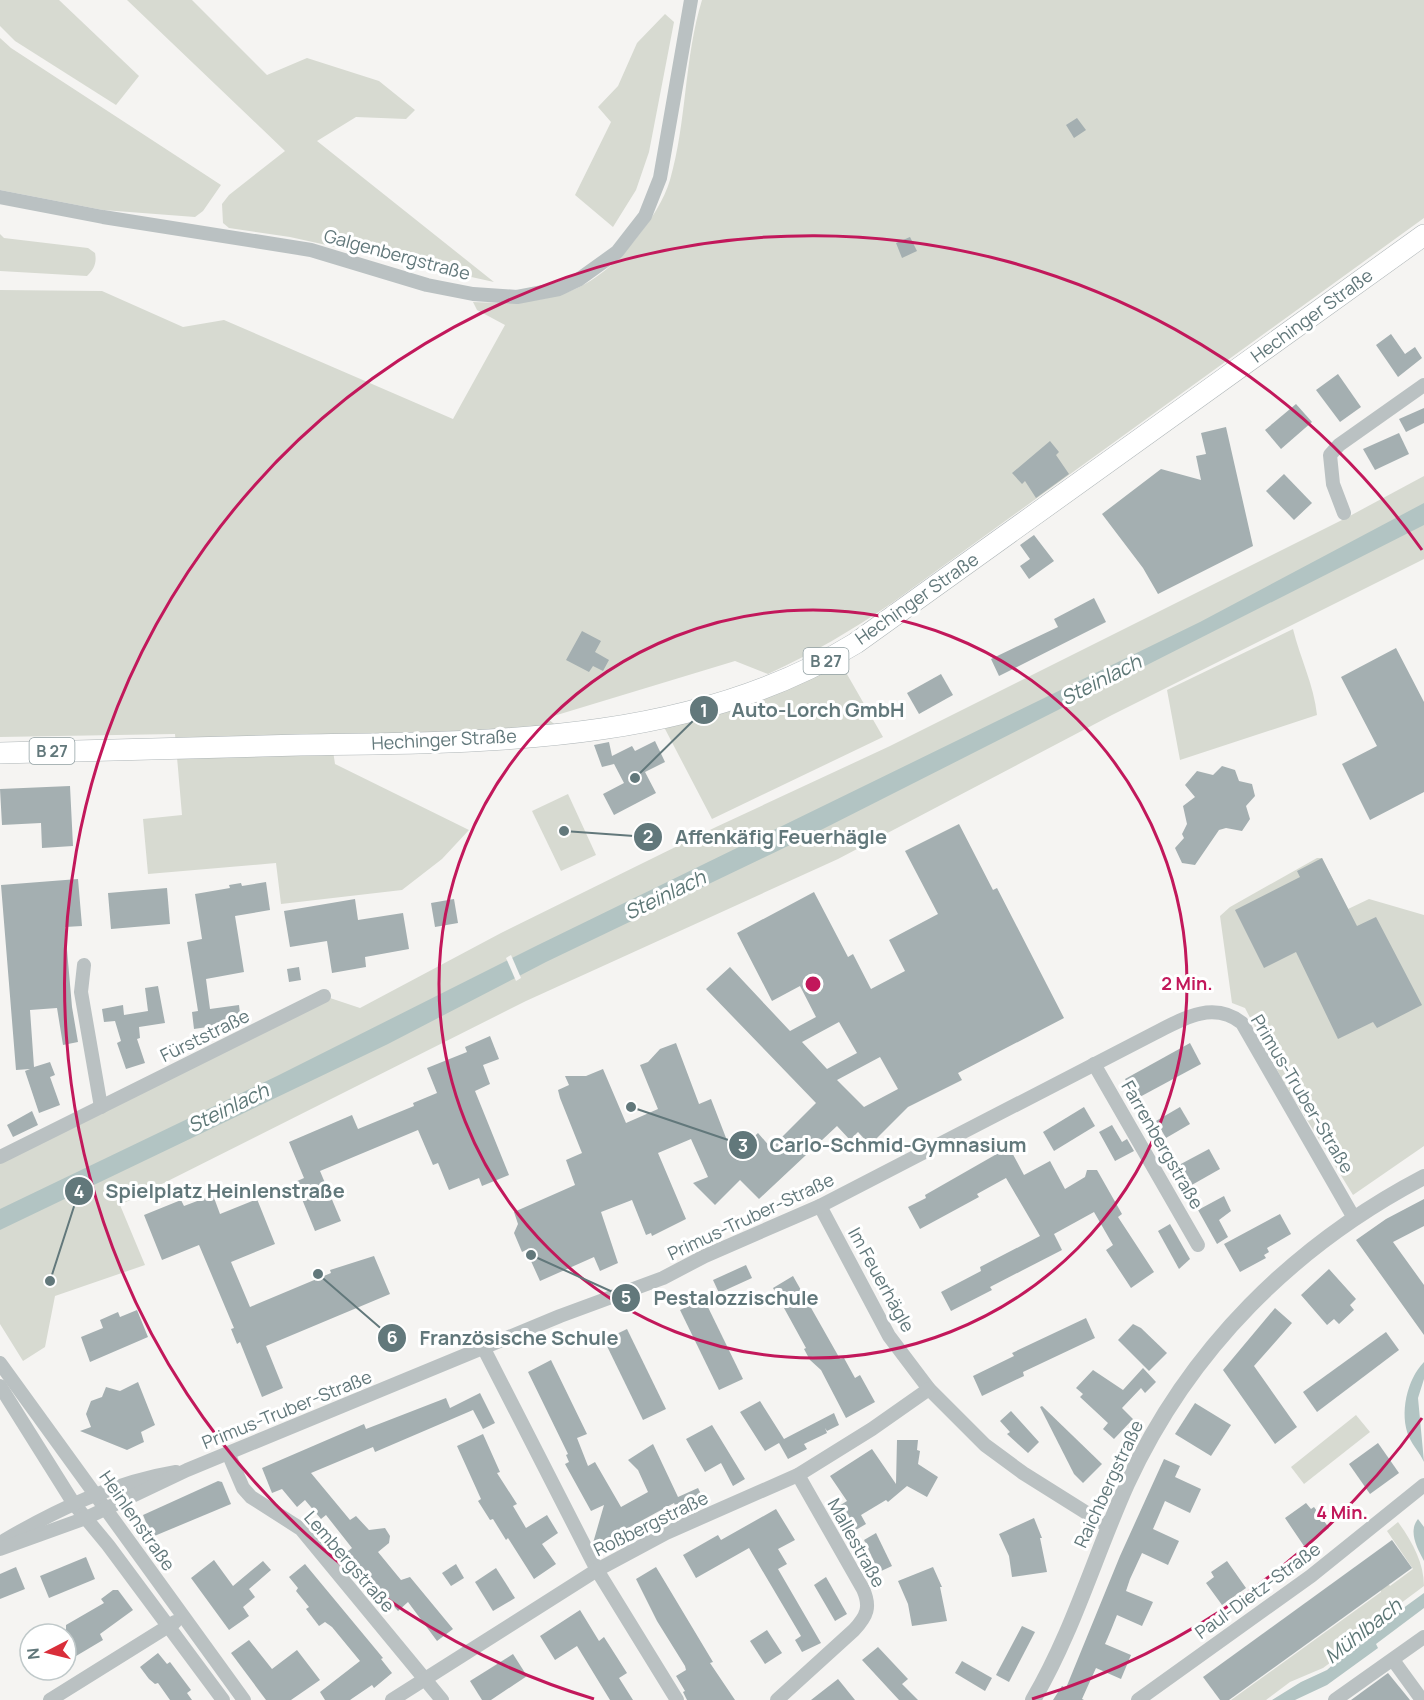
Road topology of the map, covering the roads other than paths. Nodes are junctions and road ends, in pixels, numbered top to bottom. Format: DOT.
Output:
graph roads {
  1 [pos="691,0"];
  2 [pos="0,197"];
  3 [pos="1424,235"];
  4 [pos="1424,386"];
  5 [pos="1344,513"];
  6 [pos="0,753"];
  7 [pos="84,965"];
  8 [pos="324,996"];
  9 [pos="1094,1064"];
  10 [pos="101,1107"];
  11 [pos="0,1157"];
  12 [pos="1424,1177"];
  13 [pos="820,1206"];
  14 [pos="1354,1218"];
  15 [pos="1198,1245"];
  16 [pos="484,1349"];
  17 [pos="0,1363"];
  18 [pos="18,1387"];
  19 [pos="929,1389"];
  20 [pos="2,1394"];
  21 [pos="228,1453"];
  22 [pos="187,1470"];
  23 [pos="798,1475"];
  24 [pos="96,1494"];
  25 [pos="1421,1494"];
  26 [pos="74,1504"];
  27 [pos="106,1509"];
  28 [pos="87,1518"];
  29 [pos="1109,1527"];
  30 [pos="0,1543"];
  31 [pos="0,1549"];
  32 [pos="597,1570"];
  33 [pos="182,1616"];
  34 [pos="169,1626"];
  35 [pos="1424,1637"];
  36 [pos="1393,1660"];
  37 [pos="424,1679"];
  38 [pos="73,1694"];
  39 [pos="50,1700"];
  40 [pos="223,1700"];
  41 [pos="244,1700"];
  42 [pos="392,1700"];
  43 [pos="442,1700"];
  44 [pos="677,1700"];
  45 [pos="777,1700"];
  46 [pos="1033,1700"];
  47 [pos="1138,1700"];
  48 [pos="1335,1700"];
  49 [pos="1422,1700"];
  1 -- 2 [label="street, Galgenbergstraße"];
  3 -- 6 [label="main road, Hechinger Straße / B 27"];
  4 -- 5 [label="street"];
  7 -- 10 [label="street"];
  8 -- 10 [label="street, Fürststraße"];
  9 -- 13 [label="street, Primus-Truber-Straße"];
  9 -- 14 [label="street, Primus-Truber-Straße"];
  9 -- 15 [label="street, Farrenbergstraße"];
  10 -- 11 [label="street, Fürststraße"];
  12 -- 14 [label="street, Raichbergstraße"];
  13 -- 16 [label="street, Primus-Truber-Straße"];
  13 -- 19 [label="street, Im Feuerhägle"];
  14 -- 29 [label="street, Raichbergstraße"];
  16 -- 21 [label="street, Primus-Truber-Straße"];
  16 -- 32 [label="street"];
  17 -- 18 [label="street, Heinlenstraße"];
  18 -- 20 [label="street"];
  18 -- 24 [label="street, Heinlenstraße"];
  19 -- 23 [label="street, Roßbergstraße"];
  19 -- 29 [label="street, Im Feuerhägle"];
  20 -- 26 [label="street, Heinlenstraße"];
  21 -- 22 [label="street, Primus-Truber-Straße"];
  21 -- 37 [label="street, Lembergstraße"];
  22 -- 24 [label="street, Primus-Truber-Straße"];
  22 -- 27 [label="street, Primus-Truber-Straße"];
  23 -- 32 [label="street, Roßbergstraße"];
  23 -- 45 [label="street, Mallestraße"];
  24 -- 26 [label="street, Primus-Truber-Straße"];
  24 -- 27 [label="street, Heinlenstraße"];
  25 -- 47 [label="street, Paul-Dietz-Straße"];
  26 -- 28 [label="street, Heinlenstraße"];
  26 -- 30 [label="street, Primus-Truber-Straße"];
  27 -- 28 [label="street, Primus-Truber-Straße"];
  27 -- 33 [label="street, Heinlenstraße"];
  28 -- 31 [label="street, Primus-Truber-Straße"];
  28 -- 34 [label="street, Heinlenstraße"];
  29 -- 46 [label="street, Raichbergstraße"];
  32 -- 37 [label="street, Roßbergstraße"];
  32 -- 44 [label="street"];
  33 -- 34 [label="street"];
  33 -- 41 [label="street, Heinlenstraße"];
  34 -- 38 [label="street"];
  34 -- 40 [label="street, Heinlenstraße"];
  35 -- 36 [label="street"];
  36 -- 48 [label="street"];
  36 -- 49 [label="street"];
  37 -- 42 [label="street, Roßbergstraße"];
  37 -- 43 [label="street, Lembergstraße"];
  38 -- 39 [label="street"];
}
